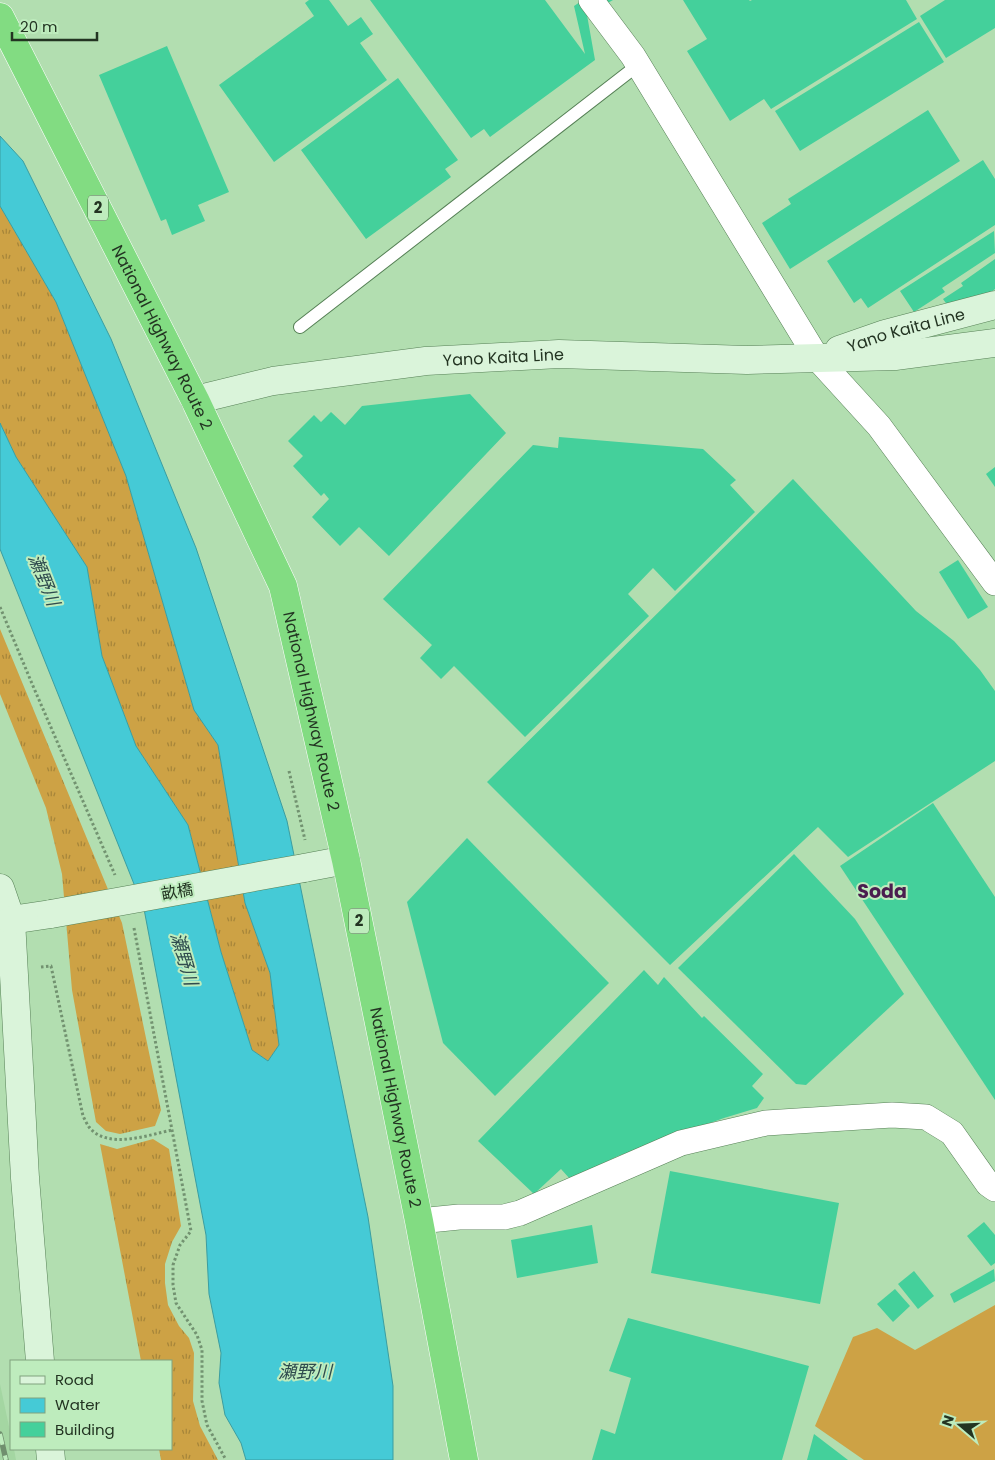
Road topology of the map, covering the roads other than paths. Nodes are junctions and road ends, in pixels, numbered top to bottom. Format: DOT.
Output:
graph roads {
  1 [pos="591,0"];
  2 [pos="0,17"];
  3 [pos="638,65"];
  4 [pos="995,305"];
  5 [pos="300,327"];
  6 [pos="995,343"];
  7 [pos="817,358"];
  8 [pos="195,400"];
  9 [pos="995,583"];
  10 [pos="346,860"];
  11 [pos="0,888"];
  12 [pos="6,921"];
  13 [pos="995,1189"];
  14 [pos="419,1221"];
  15 [pos="40,1360"];
  16 [pos="464,1460"];
  1 -- 3 [label="street"];
  2 -- 8 [label="highway, National Highway Route 2 / 2"];
  3 -- 5 [label="lane"];
  3 -- 7 [label="street"];
  4 -- 7 [label="main road, Yano Kaita Line"];
  6 -- 7 [label="main road, Yano Kaita Line"];
  7 -- 8 [label="main road, Yano Kaita Line"];
  7 -- 9 [label="street"];
  8 -- 10 [label="highway, National Highway Route 2 / 2"];
  10 -- 12 [label="main road, 畝橋, bridge"];
  10 -- 14 [label="highway, National Highway Route 2 / 2"];
  11 -- 12 [label="main road"];
  12 -- 15 [label="main road"];
  13 -- 14 [label="street"];
  14 -- 16 [label="highway, National Highway Route 2 / 2"];
}
